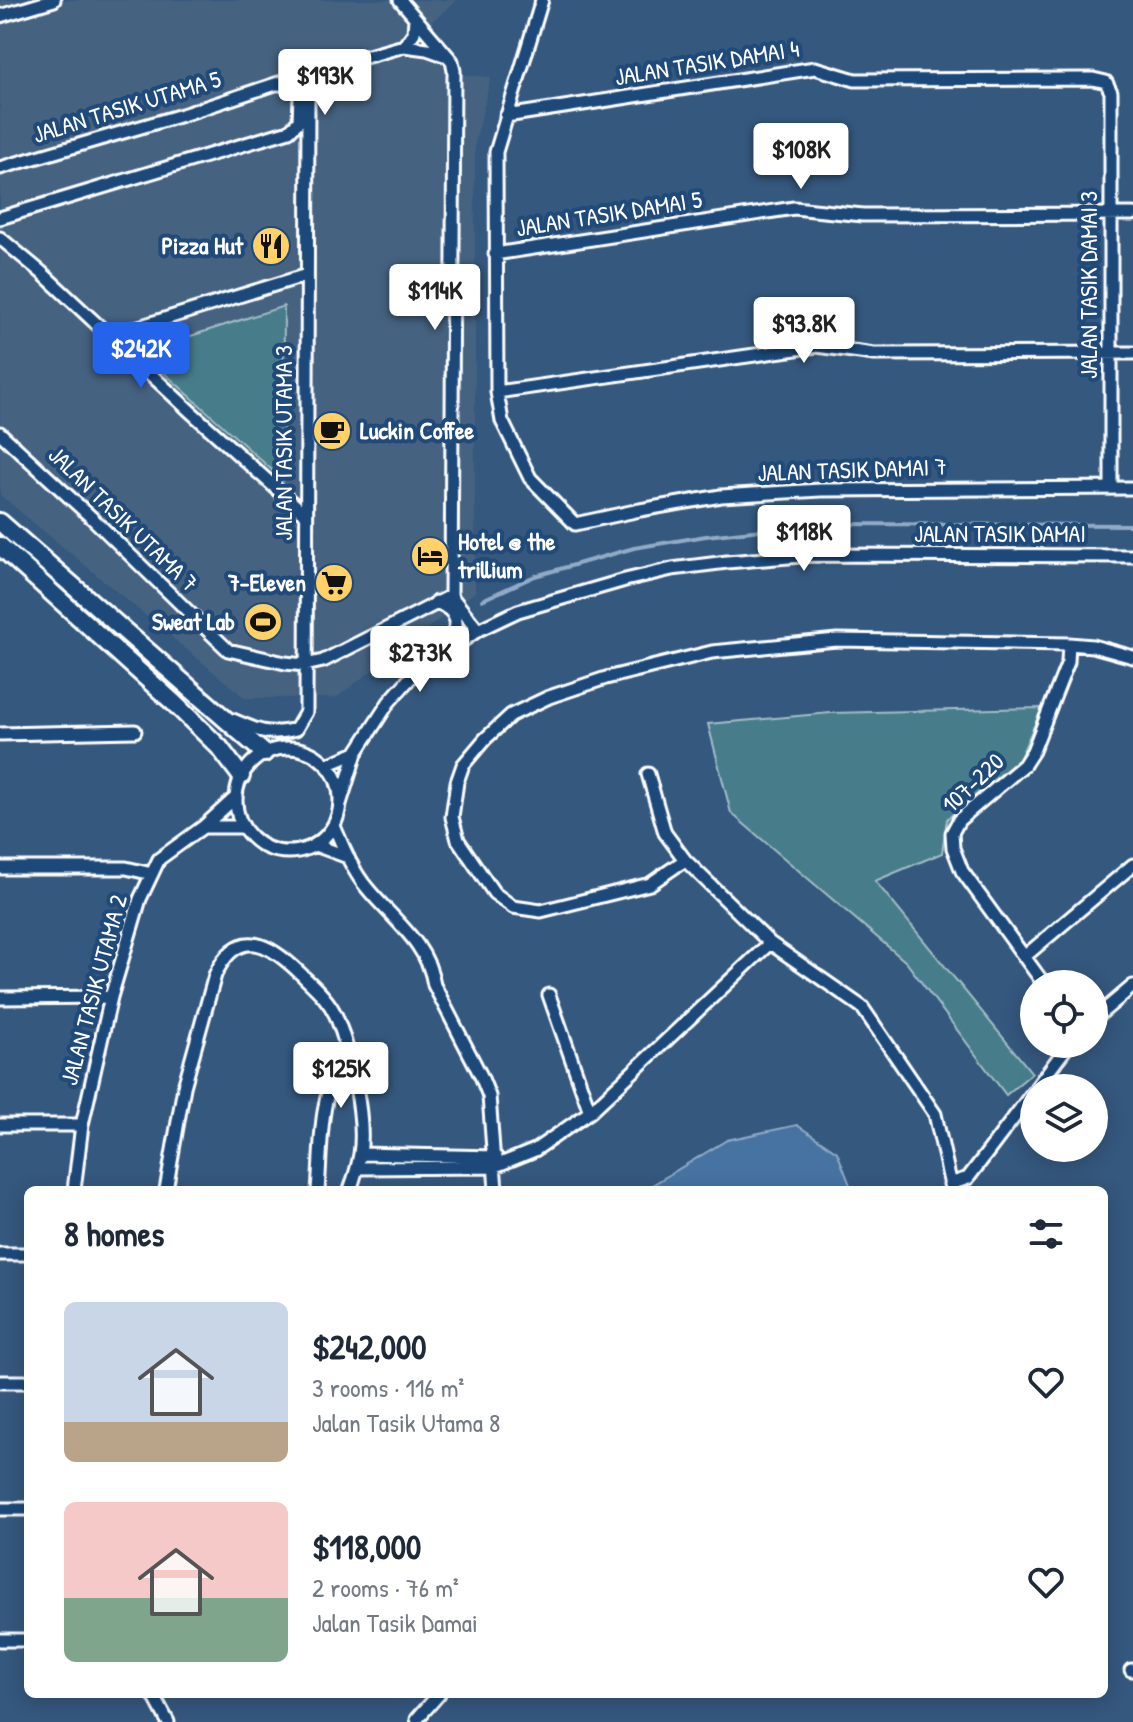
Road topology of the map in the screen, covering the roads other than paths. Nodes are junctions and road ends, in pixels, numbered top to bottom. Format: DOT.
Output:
graph roads {
  1 [pos="54,0"];
  2 [pos="400,0"];
  3 [pos="542,0"];
  4 [pos="0,16"];
  5 [pos="415,18"];
  6 [pos="404,46"];
  7 [pos="450,60"];
  8 [pos="315,71"];
  9 [pos="1106,82"];
  10 [pos="279,84"];
  11 [pos="506,116"];
  12 [pos="284,134"];
  13 [pos="307,158"];
  14 [pos="0,168"];
  15 [pos="1112,214"];
  16 [pos="1133,214"];
  17 [pos="0,218"];
  18 [pos="0,238"];
  19 [pos="495,254"];
  20 [pos="307,275"];
  21 [pos="109,336"];
  22 [pos="1112,353"];
  23 [pos="1133,353"];
  24 [pos="497,392"];
  25 [pos="0,433"];
  26 [pos="1111,488"];
  27 [pos="1133,488"];
  28 [pos="306,515"];
  29 [pos="0,522"];
  30 [pos="0,546"];
  31 [pos="1117,556"];
  32 [pos="1133,556"];
  33 [pos="1133,564"];
  34 [pos="451,596"];
  35 [pos="436,602"];
  36 [pos="478,630"];
  37 [pos="1069,644"];
  38 [pos="450,648"];
  39 [pos="1133,657"];
  40 [pos="305,665"];
  41 [pos="189,688"];
  42 [pos="174,703"];
  43 [pos="217,712"];
  44 [pos="135,731"];
  45 [pos="0,734"];
  46 [pos="264,753"];
  47 [pos="356,753"];
  48 [pos="327,765"];
  49 [pos="648,774"];
  50 [pos="241,776"];
  51 [pos="235,798"];
  52 [pos="340,804"];
  53 [pos="334,826"];
  54 [pos="203,827"];
  55 [pos="242,827"];
  56 [pos="315,845"];
  57 [pos="348,857"];
  58 [pos="685,860"];
  59 [pos="1133,865"];
  60 [pos="0,868"];
  61 [pos="152,874"];
  62 [pos="770,943"];
  63 [pos="1024,957"];
  64 [pos="1034,970"];
  65 [pos="1133,986"];
  66 [pos="549,995"];
  67 [pos="111,997"];
  68 [pos="0,998"];
  69 [pos="1108,1007"];
  70 [pos="1058,1058"];
  71 [pos="351,1063"];
  72 [pos="1046,1074"];
  73 [pos="1020,1109"];
  74 [pos="590,1112"];
  75 [pos="0,1125"];
  76 [pos="82,1125"];
  77 [pos="360,1154"];
  78 [pos="493,1161"];
  79 [pos="357,1168"];
  80 [pos="74,1186"];
  81 [pos="167,1186"];
  82 [pos="318,1186"];
  83 [pos="351,1186"];
  84 [pos="496,1186"];
  85 [pos="951,1186"];
  86 [pos="953,1186"];
  87 [pos="0,1254"];
  88 [pos="24,1254"];
  89 [pos="0,1382"];
  90 [pos="24,1382"];
  91 [pos="0,1509"];
  92 [pos="24,1509"];
  93 [pos="0,1640"];
  94 [pos="24,1640"];
  95 [pos="155,1698"];
  96 [pos="435,1698"];
  97 [pos="417,1719"];
  98 [pos="168,1722"];
  1 -- 4 [label="street"];
  2 -- 5 [label="street"];
  3 -- 11 [label="street"];
  5 -- 6 [label="street"];
  5 -- 7 [label="street"];
  6 -- 7 [label="street, JALAN TASIK UTAMA 5"];
  6 -- 8 [label="street, JALAN TASIK UTAMA 5"];
  7 -- 34 [label="street"];
  8 -- 10 [label="street, JALAN TASIK UTAMA 5"];
  8 -- 13 [label="street, JALAN TASIK UTAMA 3"];
  9 -- 11 [label="street, JALAN TASIK DAMAI 4"];
  9 -- 15 [label="street, JALAN TASIK DAMAI 3"];
  10 -- 12 [label="street"];
  10 -- 14 [label="street, JALAN TASIK UTAMA 5"];
  11 -- 19 [label="street"];
  12 -- 13 [label="street"];
  12 -- 17 [label="street"];
  13 -- 20 [label="street, JALAN TASIK UTAMA 3"];
  15 -- 16 [label="street, JALAN TASIK DAMAI 5"];
  15 -- 19 [label="street, JALAN TASIK DAMAI 5"];
  15 -- 22 [label="street, JALAN TASIK DAMAI 3"];
  18 -- 21 [label="street"];
  19 -- 24 [label="street"];
  20 -- 21 [label="street"];
  20 -- 28 [label="street, JALAN TASIK UTAMA 3"];
  21 -- 28 [label="street"];
  22 -- 23 [label="street"];
  22 -- 24 [label="street"];
  22 -- 26 [label="street, JALAN TASIK DAMAI 3"];
  24 -- 26 [label="street, JALAN TASIK DAMAI 7"];
  25 -- 40 [label="street, JALAN TASIK UTAMA 7"];
  26 -- 27 [label="street, JALAN TASIK DAMAI 7"];
  28 -- 40 [label="street, JALAN TASIK UTAMA 3"];
  29 -- 41 [label="street"];
  30 -- 42 [label="street"];
  31 -- 32 [label="street, JALAN TASIK DAMAI"];
  31 -- 33 [label="street"];
  31 -- 36 [label="street, JALAN TASIK DAMAI"];
  34 -- 35 [label="street"];
  34 -- 36 [label="street"];
  35 -- 38 [label="street"];
  35 -- 40 [label="street"];
  36 -- 38 [label="street, JALAN TASIK DAMAI"];
  37 -- 39 [label="street"];
  37 -- 58 [label="street"];
  37 -- 63 [label="street, 107-220"];
  38 -- 47 [label="street, JALAN TASIK DAMAI"];
  40 -- 43 [label="street, JALAN TASIK UTAMA 3"];
  41 -- 42 [label="street"];
  41 -- 43 [label="street"];
  42 -- 50 [label="street"];
  43 -- 46 [label="street"];
  44 -- 45 [label="street"];
  46 -- 48 [label="street"];
  46 -- 50 [label="street"];
  47 -- 48 [label="street"];
  47 -- 52 [label="street, JALAN TASIK DAMAI"];
  48 -- 52 [label="street"];
  49 -- 58 [label="street"];
  50 -- 51 [label="street"];
  51 -- 54 [label="street, JALAN TASIK UTAMA 2"];
  51 -- 55 [label="street"];
  52 -- 53 [label="street"];
  53 -- 56 [label="street"];
  53 -- 57 [label="street"];
  54 -- 55 [label="street"];
  54 -- 61 [label="street, JALAN TASIK UTAMA 2"];
  55 -- 56 [label="street"];
  56 -- 57 [label="street"];
  57 -- 78 [label="street"];
  58 -- 62 [label="street"];
  59 -- 63 [label="street"];
  60 -- 61 [label="street"];
  61 -- 67 [label="street, JALAN TASIK UTAMA 2"];
  62 -- 74 [label="street"];
  62 -- 85 [label="street"];
  63 -- 64 [label="street, 107-220"];
  65 -- 69 [label="street"];
  66 -- 74 [label="street"];
  67 -- 68 [label="street"];
  67 -- 76 [label="street, JALAN TASIK UTAMA 2"];
  70 -- 72 [label="street"];
  71 -- 77 [label="street"];
  71 -- 81 [label="street"];
  71 -- 82 [label="street"];
  73 -- 86 [label="street"];
  74 -- 78 [label="street"];
  75 -- 76 [label="street"];
  76 -- 80 [label="street, JALAN TASIK UTAMA 2"];
  77 -- 78 [label="street"];
  77 -- 79 [label="street"];
  78 -- 79 [label="street"];
  78 -- 84 [label="street"];
  79 -- 83 [label="street"];
  87 -- 88 [label="street"];
  89 -- 90 [label="street"];
  91 -- 92 [label="street"];
  93 -- 94 [label="street"];
  95 -- 98 [label="street"];
  96 -- 97 [label="street"];
}
